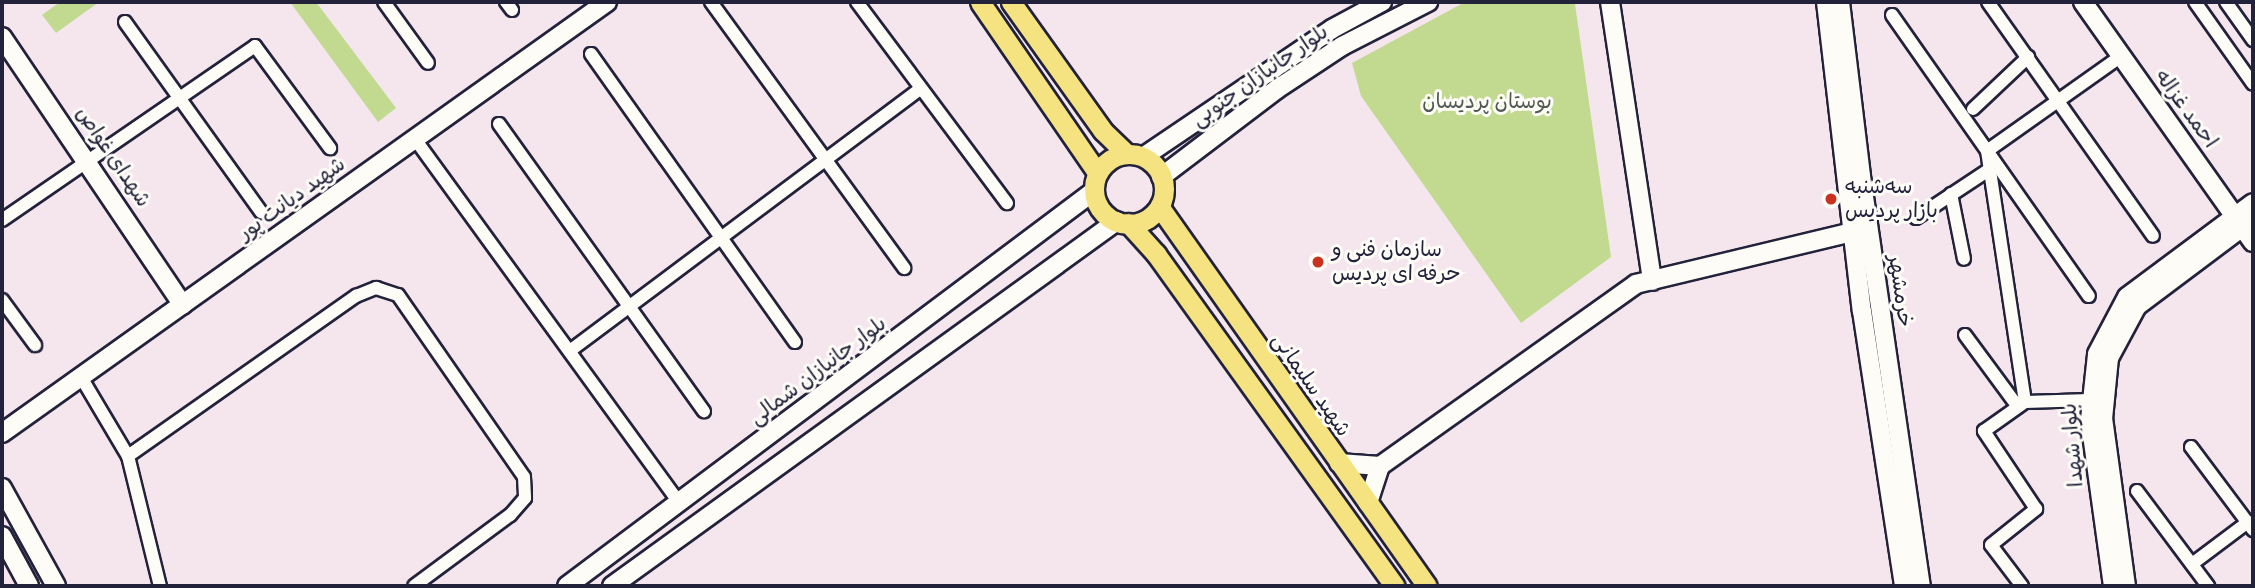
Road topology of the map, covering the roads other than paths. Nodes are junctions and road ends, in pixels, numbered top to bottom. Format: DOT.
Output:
graph roads {
  1 [pos="384,2"];
  2 [pos="607,2"];
  3 [pos="711,2"];
  4 [pos="857,2"];
  5 [pos="979,2"];
  6 [pos="1010,2"];
  7 [pos="1382,2"];
  8 [pos="1428,2"];
  9 [pos="1611,2"];
  10 [pos="1826,2"];
  11 [pos="1840,2"];
  12 [pos="1988,2"];
  13 [pos="2083,2"];
  14 [pos="2195,2"];
  15 [pos="2226,2"];
  16 [pos="1892,15"];
  17 [pos="125,22"];
  18 [pos="2,37"];
  19 [pos="2253,40"];
  20 [pos="592,54"];
  21 [pos="2121,56"];
  22 [pos="2028,57"];
  23 [pos="428,63"];
  24 [pos="2253,83"];
  25 [pos="922,88"];
  26 [pos="180,98"];
  27 [pos="2061,102"];
  28 [pos="1973,109"];
  29 [pos="499,124"];
  30 [pos="415,139"];
  31 [pos="330,148"];
  32 [pos="1987,151"];
  33 [pos="1134,155"];
  34 [pos="88,159"];
  35 [pos="826,159"];
  36 [pos="1990,169"];
  37 [pos="1161,177"];
  38 [pos="1095,181"];
  39 [pos="1951,194"];
  40 [pos="1007,203"];
  41 [pos="2253,203"];
  42 [pos="1161,209"];
  43 [pos="261,212"];
  44 [pos="1916,218"];
  45 [pos="2,220"];
  46 [pos="2244,221"];
  47 [pos="1123,222"];
  48 [pos="1852,232"];
  49 [pos="2153,236"];
  50 [pos="721,238"];
  51 [pos="2253,242"];
  52 [pos="1964,259"];
  53 [pos="904,268"];
  54 [pos="1652,281"];
  55 [pos="2089,296"];
  56 [pos="2,300"];
  57 [pos="183,305"];
  58 [pos="628,307"];
  59 [pos="1965,335"];
  60 [pos="795,342"];
  61 [pos="35,345"];
  62 [pos="571,350"];
  63 [pos="81,377"];
  64 [pos="2090,400"];
  65 [pos="2021,405"];
  66 [pos="704,411"];
  67 [pos="2,433"];
  68 [pos="2191,447"];
  69 [pos="128,456"];
  70 [pos="1339,463"];
  71 [pos="1380,466"];
  72 [pos="2,488"];
  73 [pos="2137,491"];
  74 [pos="679,503"];
  75 [pos="1368,503"];
  76 [pos="2251,526"];
  77 [pos="2,536"];
  78 [pos="2114,551"];
  79 [pos="2192,565"];
  80 [pos="1389,582"];
  81 [pos="29,586"];
  82 [pos="56,586"];
  83 [pos="159,586"];
  84 [pos="414,586"];
  85 [pos="567,586"];
  86 [pos="612,586"];
  87 [pos="1427,586"];
  88 [pos="1904,586"];
  89 [pos="1921,586"];
  90 [pos="2022,586"];
  91 [pos="2113,586"];
  92 [pos="2126,586"];
  93 [pos="2207,586"];
  1 -- 23 [label="street"];
  2 -- 30 [label="main road, شهید دیانت پور"];
  3 -- 35 [label="street"];
  4 -- 25 [label="street"];
  5 -- 38 [label="main road"];
  6 -- 33 [label="main road"];
  7 -- 33 [label="main road, بلوار جانبازان جنوبی"];
  8 -- 37 [label="main road, بلوار جانبازان جنوبی"];
  9 -- 54 [label="main road"];
  10 -- 48 [label="main road, خرمشهر"];
  11 -- 89 [label="main road, خرمشهر"];
  12 -- 22 [label="street"];
  13 -- 21 [label="main road, احمد غزاله"];
  14 -- 24 [label="street"];
  15 -- 19 [label="street"];
  16 -- 32 [label="street"];
  17 -- 26 [label="street"];
  18 -- 34 [label="main road, شهدای غواص"];
  20 -- 50 [label="street"];
  21 -- 27 [label="street"];
  21 -- 46 [label="main road, احمد غزاله"];
  22 -- 27 [label="street"];
  22 -- 28 [label="street"];
  25 -- 35 [label="street"];
  25 -- 40 [label="street"];
  26 -- 31 [label="street"];
  26 -- 34 [label="street"];
  26 -- 43 [label="street"];
  27 -- 32 [label="street"];
  27 -- 49 [label="street"];
  29 -- 58 [label="street"];
  30 -- 57 [label="main road, شهید دیانت پور"];
  30 -- 62 [label="street"];
  32 -- 36 [label="street"];
  32 -- 55 [label="street"];
  33 -- 37 [label="main road"];
  33 -- 38 [label="main road"];
  34 -- 45 [label="street"];
  34 -- 57 [label="main road, شهدای غواص"];
  35 -- 50 [label="street"];
  35 -- 53 [label="street"];
  36 -- 39 [label="street"];
  36 -- 65 [label="street"];
  37 -- 42 [label="main road"];
  38 -- 47 [label="main road"];
  38 -- 74 [label="main road, بلوار جانبازان شمالی"];
  39 -- 44 [label="street"];
  39 -- 52 [label="street"];
  41 -- 46 [label="main road, بلوار شهدا"];
  42 -- 47 [label="main road"];
  42 -- 70 [label="main road, شهید سلیمانی"];
  46 -- 51 [label="main road, احمد غزاله"];
  46 -- 64 [label="main road, بلوار شهدا"];
  46 -- 78 [label="main road, بلوار شهدا"];
  47 -- 80 [label="main road"];
  47 -- 86 [label="main road"];
  48 -- 54 [label="main road"];
  48 -- 88 [label="main road, خرمشهر"];
  50 -- 58 [label="street"];
  50 -- 60 [label="street"];
  54 -- 71 [label="main road"];
  56 -- 61 [label="street"];
  57 -- 63 [label="main road, شهید دیانت پور"];
  58 -- 62 [label="street"];
  58 -- 66 [label="street"];
  59 -- 65 [label="street"];
  62 -- 74 [label="street"];
  63 -- 67 [label="main road, شهید دیانت پور"];
  63 -- 69 [label="street"];
  64 -- 65 [label="street"];
  64 -- 78 [label="main road, بلوار شهدا"];
  65 -- 90 [label="street"];
  68 -- 76 [label="street"];
  69 -- 83 [label="street"];
  69 -- 84 [label="street"];
  70 -- 71 [label="main road"];
  70 -- 75 [label="main road, شهید سلیمانی"];
  71 -- 75 [label="main road"];
  72 -- 82 [label="main road"];
  73 -- 79 [label="street"];
  74 -- 85 [label="main road, بلوار جانبازان شمالی"];
  75 -- 87 [label="main road, شهید سلیمانی"];
  76 -- 79 [label="street"];
  77 -- 81 [label="main road"];
  78 -- 91 [label="main road, بلوار شهدا"];
  78 -- 92 [label="main road, بلوار شهدا"];
  79 -- 93 [label="street"];
}
